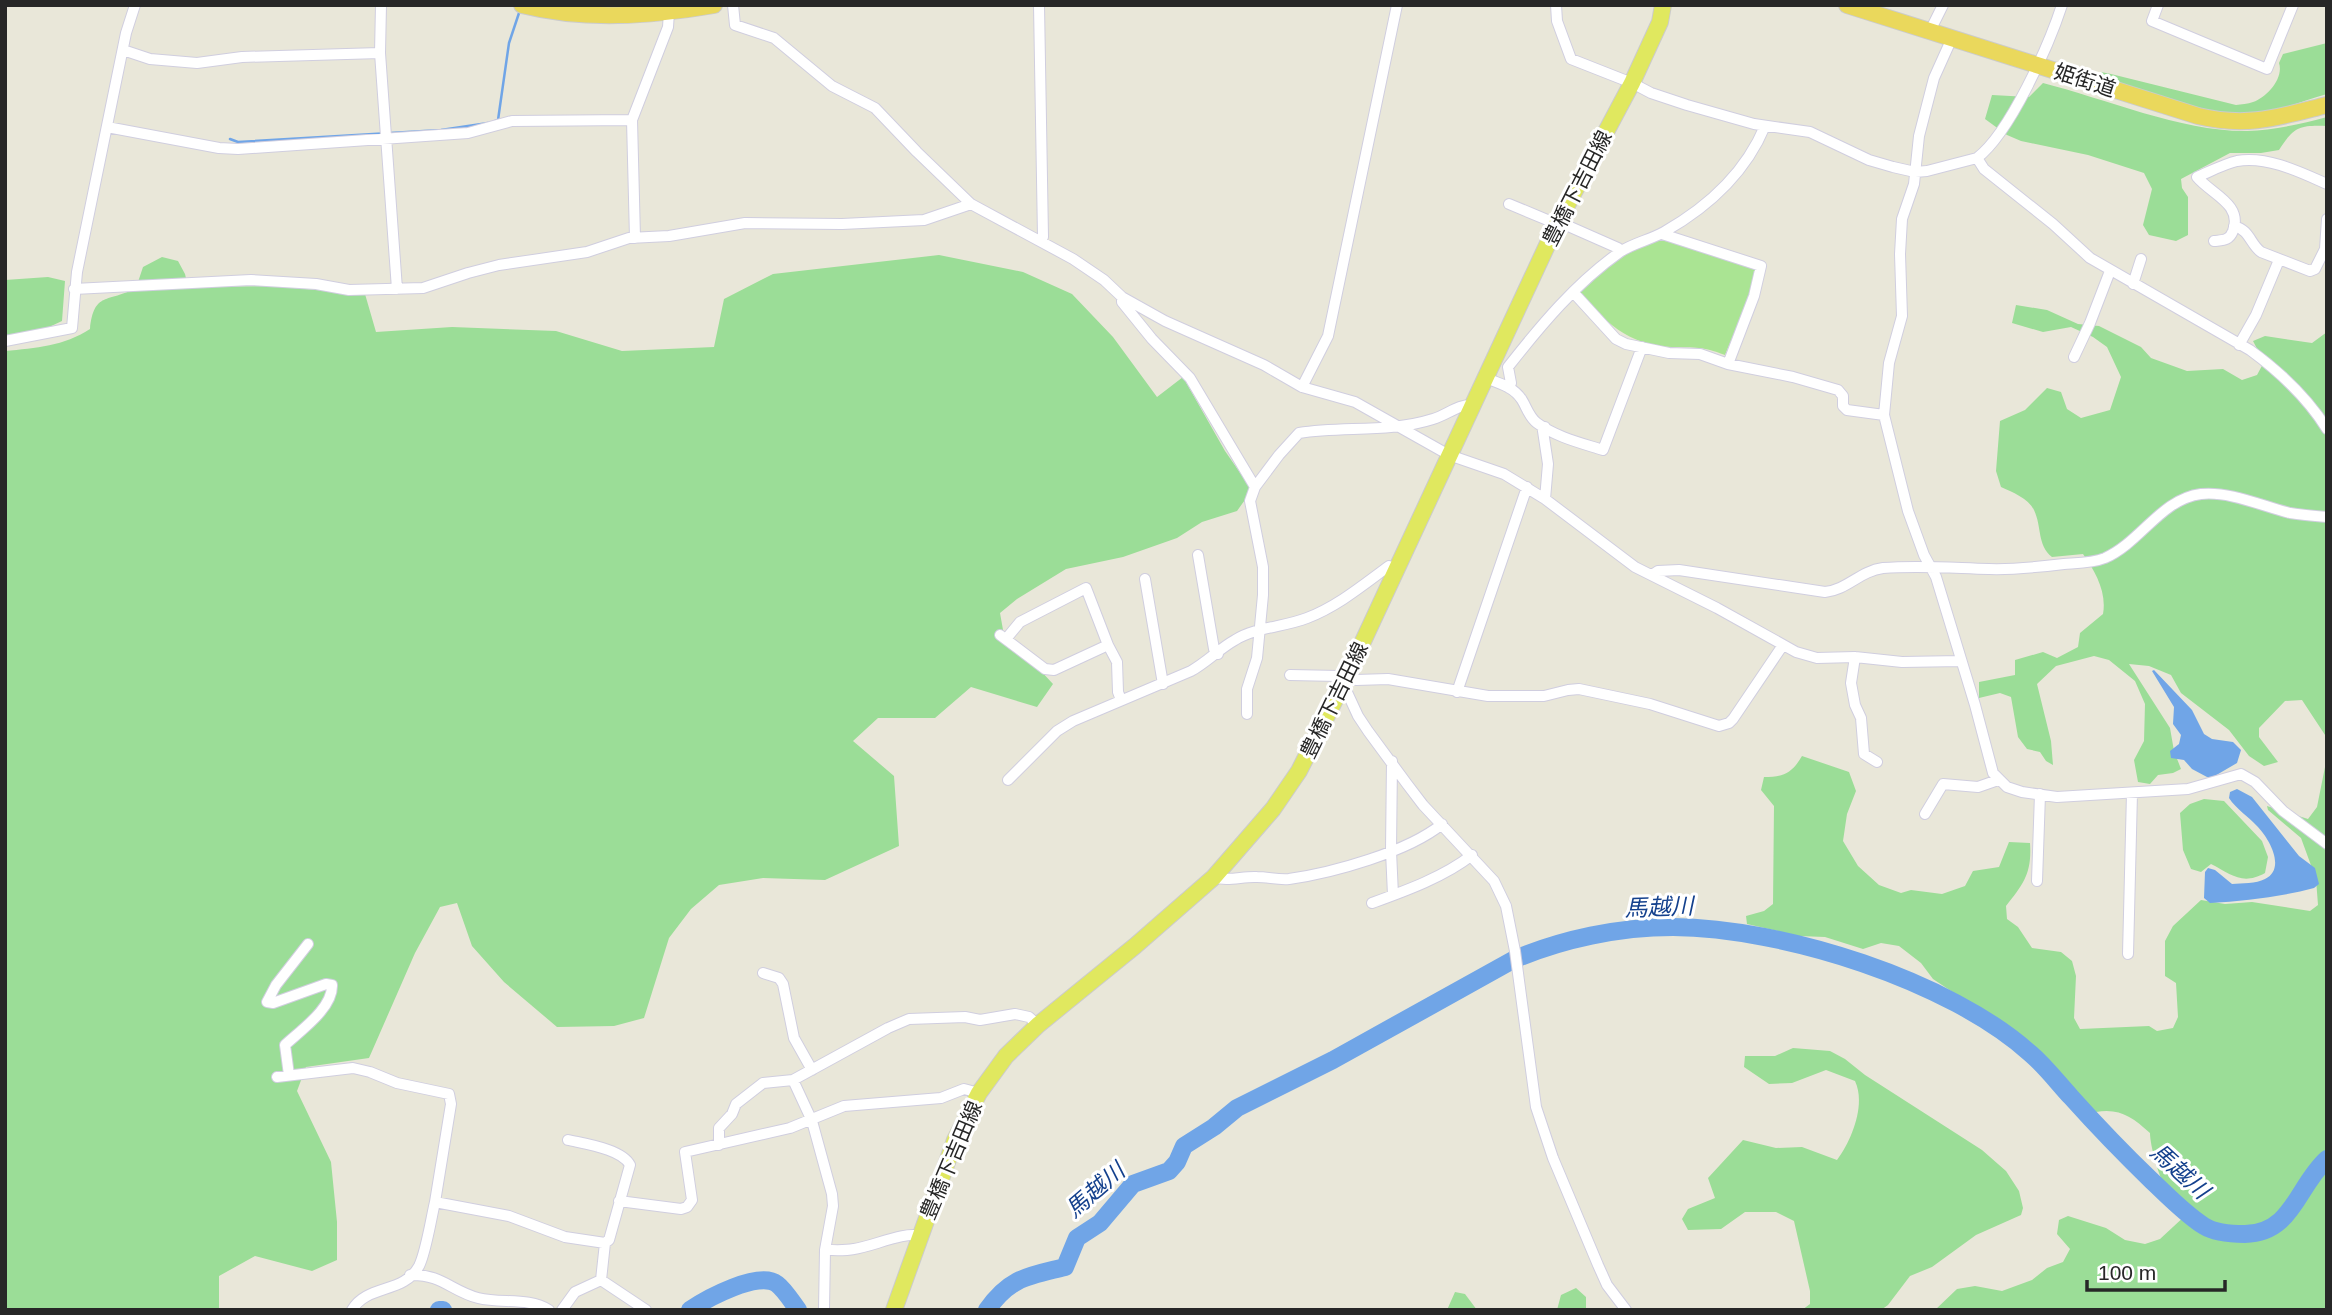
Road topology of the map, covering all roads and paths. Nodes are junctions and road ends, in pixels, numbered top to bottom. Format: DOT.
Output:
graph roads {
  1 [pos="135,5"];
  2 [pos="381,5"];
  3 [pos="523,5"];
  4 [pos="713,5"];
  5 [pos="733,5"];
  6 [pos="1039,5"];
  7 [pos="1397,5"];
  8 [pos="1556,5"];
  9 [pos="1663,5"];
  10 [pos="1847,5"];
  11 [pos="1943,5"];
  12 [pos="2062,5"];
  13 [pos="2158,5"];
  14 [pos="2293,5"];
  15 [pos="669,12"];
  16 [pos="1930,31"];
  17 [pos="1952,38"];
  18 [pos="123,50"];
  19 [pos="380,53"];
  20 [pos="2038,65"];
  21 [pos="1632,83"];
  22 [pos="2327,105"];
  23 [pos="632,121"];
  24 [pos="1765,126"];
  25 [pos="107,127"];
  26 [pos="386,134"];
  27 [pos="1977,158"];
  28 [pos="1916,172"];
  29 [pos="2327,184"];
  30 [pos="971,204"];
  31 [pos="1509,204"];
  32 [pos="2327,219"];
  33 [pos="1558,223"];
  34 [pos="2234,226"];
  35 [pos="1662,234"];
  36 [pos="635,238"];
  37 [pos="1040,240"];
  38 [pos="2214,241"];
  39 [pos="1621,251"];
  40 [pos="2141,259"];
  41 [pos="2279,260"];
  42 [pos="2110,271"];
  43 [pos="2133,284"];
  44 [pos="74,289"];
  45 [pos="397,289"];
  46 [pos="1573,292"];
  47 [pos="1122,297"];
  48 [pos="5,341"];
  49 [pos="2239,345"];
  50 [pos="1642,347"];
  51 [pos="2074,357"];
  52 [pos="1728,364"];
  53 [pos="1485,378"];
  54 [pos="1302,387"];
  55 [pos="1509,387"];
  56 [pos="1473,405"];
  57 [pos="1884,415"];
  58 [pos="1545,427"];
  59 [pos="1401,428"];
  60 [pos="2327,429"];
  61 [pos="1449,455"];
  62 [pos="1255,487"];
  63 [pos="1527,487"];
  64 [pos="1545,499"];
  65 [pos="2327,517"];
  66 [pos="1198,555"];
  67 [pos="1931,566"];
  68 [pos="1397,568"];
  69 [pos="1652,575"];
  70 [pos="1145,579"];
  71 [pos="1261,630"];
  72 [pos="1108,645"];
  73 [pos="1783,645"];
  74 [pos="1218,654"];
  75 [pos="1855,657"];
  76 [pos="1961,661"];
  77 [pos="1290,675"];
  78 [pos="1343,682"];
  79 [pos="1163,684"];
  80 [pos="1457,692"];
  81 [pos="1121,700"];
  82 [pos="1247,714"];
  83 [pos="1392,761"];
  84 [pos="1877,762"];
  85 [pos="1008,780"];
  86 [pos="1998,780"];
  87 [pos="2132,793"];
  88 [pos="2040,794"];
  89 [pos="1925,814"];
  90 [pos="1442,824"];
  91 [pos="2327,844"];
  92 [pos="1391,851"];
  93 [pos="1472,855"];
  94 [pos="1214,877"];
  95 [pos="2037,881"];
  96 [pos="1394,895"];
  97 [pos="1372,903"];
  98 [pos="308,944"];
  99 [pos="2128,954"];
  100 [pos="764,973"];
  101 [pos="1038,1025"];
  102 [pos="812,1070"];
  103 [pos="289,1075"];
  104 [pos="277,1077"];
  105 [pos="793,1080"];
  106 [pos="979,1093"];
  107 [pos="813,1121"];
  108 [pos="568,1140"];
  109 [pos="719,1145"];
  110 [pos="620,1201"];
  111 [pos="435,1202"];
  112 [pos="920,1236"];
  113 [pos="606,1243"];
  114 [pos="825,1250"];
  115 [pos="410,1275"];
  116 [pos="601,1280"];
  117 [pos="896,1305"];
  118 [pos="352,1310"];
  119 [pos="550,1310"];
  120 [pos="562,1310"];
  121 [pos="646,1310"];
  122 [pos="824,1310"];
  123 [pos="1626,1310"];
  1 -- 18 [label="street"];
  2 -- 19 [label="street"];
  3 -- 15 [label="highway"];
  4 -- 15 [label="highway"];
  5 -- 30 [label="street"];
  6 -- 37 [label="street"];
  7 -- 54 [label="street"];
  8 -- 21 [label="street"];
  9 -- 21 [label="main road, 豊橋下吉田線"];
  10 -- 16 [label="highway, 姫街道"];
  11 -- 16 [label="street"];
  12 -- 20 [label="street"];
  13 -- 14 [label="street"];
  15 -- 23 [label="street"];
  16 -- 17 [label="highway, 姫街道"];
  17 -- 20 [label="highway, 姫街道"];
  17 -- 28 [label="street"];
  18 -- 19 [label="street"];
  18 -- 25 [label="street"];
  19 -- 26 [label="street"];
  20 -- 22 [label="highway, 姫街道"];
  20 -- 27 [label="street"];
  21 -- 24 [label="street"];
  21 -- 33 [label="main road, 豊橋下吉田線"];
  23 -- 26 [label="street"];
  23 -- 36 [label="street"];
  24 -- 28 [label="street"];
  24 -- 35 [label="street"];
  25 -- 26 [label="street"];
  25 -- 44 [label="street"];
  26 -- 45 [label="street"];
  27 -- 28 [label="street"];
  27 -- 42 [label="street"];
  28 -- 57 [label="street"];
  29 -- 34 [label="street"];
  30 -- 36 [label="street"];
  30 -- 37 [label="street"];
  31 -- 33 [label="street"];
  32 -- 41 [label="street"];
  33 -- 39 [label="street"];
  33 -- 53 [label="main road, 豊橋下吉田線"];
  34 -- 38 [label="street"];
  34 -- 41 [label="street"];
  35 -- 39 [label="street"];
  35 -- 52 [label="street"];
  36 -- 45 [label="street"];
  37 -- 47 [label="street"];
  39 -- 46 [label="street"];
  40 -- 43 [label="street"];
  41 -- 49 [label="street"];
  42 -- 43 [label="street"];
  42 -- 51 [label="street"];
  43 -- 49 [label="street"];
  44 -- 45 [label="street"];
  44 -- 48 [label="street"];
  46 -- 50 [label="street"];
  46 -- 55 [label="street"];
  47 -- 54 [label="street"];
  47 -- 62 [label="street"];
  49 -- 60 [label="street"];
  50 -- 52 [label="street"];
  50 -- 58 [label="street"];
  52 -- 57 [label="street"];
  53 -- 55 [label="street"];
  53 -- 56 [label="main road, 豊橋下吉田線"];
  54 -- 59 [label="street"];
  55 -- 58 [label="street"];
  56 -- 59 [label="street"];
  56 -- 61 [label="main road, 豊橋下吉田線"];
  57 -- 67 [label="street"];
  58 -- 64 [label="street"];
  59 -- 61 [label="street"];
  59 -- 62 [label="street"];
  61 -- 63 [label="street"];
  61 -- 68 [label="main road, 豊橋下吉田線"];
  62 -- 71 [label="street"];
  63 -- 64 [label="street"];
  63 -- 80 [label="street"];
  64 -- 69 [label="street"];
  65 -- 67 [label="street"];
  66 -- 74 [label="street"];
  67 -- 69 [label="street"];
  67 -- 76 [label="street"];
  68 -- 71 [label="street"];
  68 -- 78 [label="main road, 豊橋下吉田線"];
  69 -- 73 [label="street"];
  70 -- 79 [label="street"];
  71 -- 74 [label="street"];
  71 -- 82 [label="street"];
  72 -- 72 [label="street"];
  72 -- 81 [label="street"];
  73 -- 75 [label="street"];
  73 -- 80 [label="street"];
  74 -- 79 [label="street"];
  75 -- 76 [label="street"];
  75 -- 84 [label="street"];
  76 -- 86 [label="street"];
  77 -- 78 [label="street"];
  78 -- 80 [label="street"];
  78 -- 83 [label="street"];
  78 -- 94 [label="main road, 豊橋下吉田線"];
  79 -- 81 [label="street"];
  81 -- 85 [label="street"];
  83 -- 90 [label="street"];
  83 -- 92 [label="street"];
  86 -- 88 [label="street"];
  86 -- 89 [label="street"];
  87 -- 88 [label="street"];
  87 -- 91 [label="street"];
  87 -- 99 [label="street"];
  88 -- 95 [label="street"];
  90 -- 92 [label="street"];
  90 -- 93 [label="street"];
  92 -- 94 [label="street"];
  92 -- 96 [label="street"];
  93 -- 96 [label="street"];
  93 -- 123 [label="street"];
  94 -- 101 [label="main road, 豊橋下吉田線"];
  96 -- 97 [label="street"];
  98 -- 103 [label="street"];
  100 -- 102 [label="street"];
  101 -- 102 [label="street"];
  101 -- 106 [label="main road, 豊橋下吉田線"];
  102 -- 105 [label="street"];
  103 -- 104 [label="street"];
  103 -- 111 [label="street"];
  105 -- 107 [label="street"];
  105 -- 109 [label="street"];
  106 -- 107 [label="street"];
  106 -- 112 [label="main road, 豊橋下吉田線"];
  107 -- 109 [label="street"];
  107 -- 114 [label="street"];
  108 -- 110 [label="street"];
  109 -- 110 [label="street"];
  110 -- 113 [label="street"];
  111 -- 113 [label="street"];
  111 -- 115 [label="street"];
  112 -- 114 [label="street"];
  112 -- 117 [label="main road, 豊橋下吉田線"];
  113 -- 116 [label="street"];
  114 -- 122 [label="street"];
  115 -- 118 [label="street"];
  115 -- 119 [label="street"];
  116 -- 120 [label="street"];
  116 -- 121 [label="street"];
}
